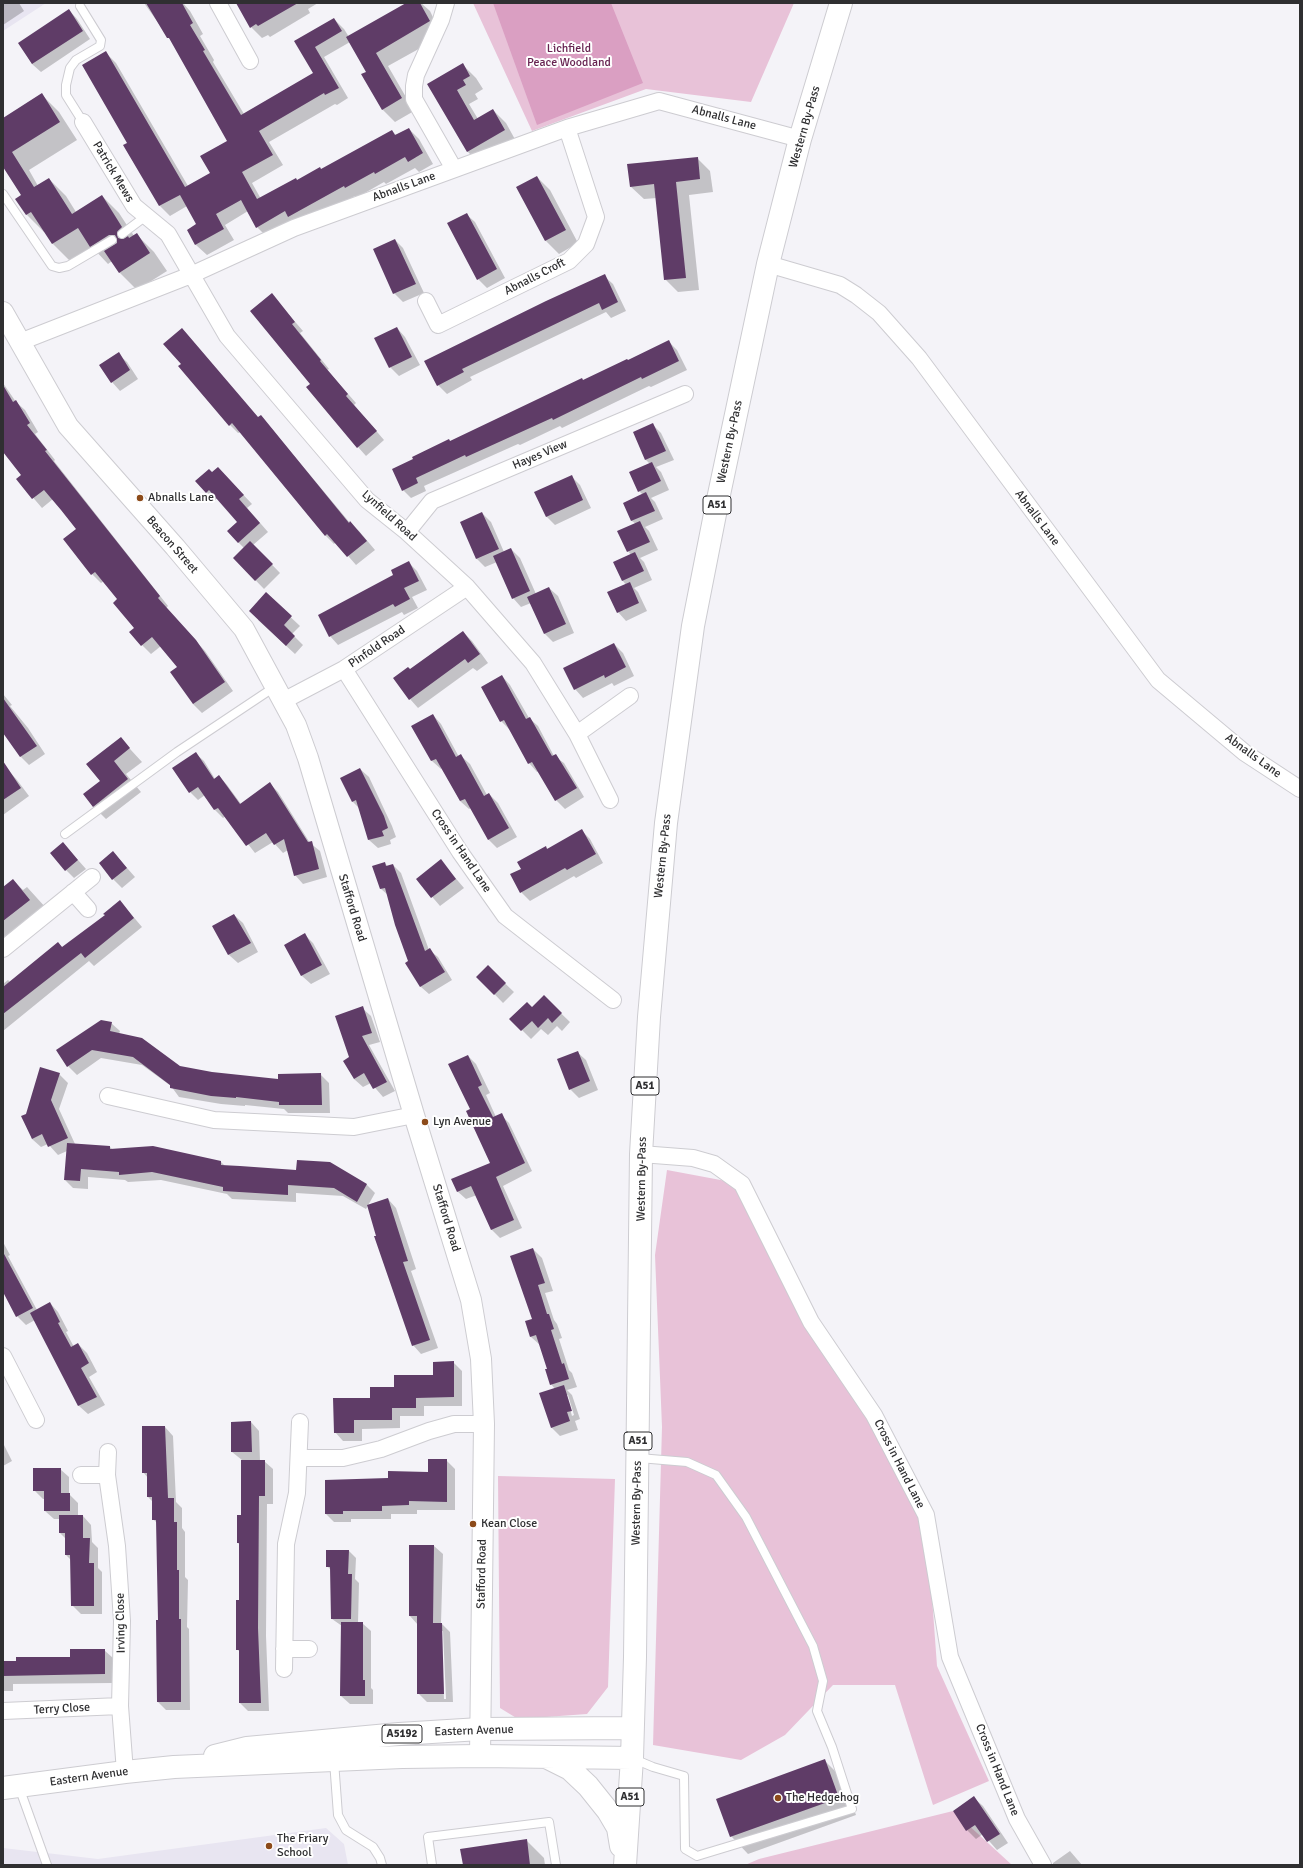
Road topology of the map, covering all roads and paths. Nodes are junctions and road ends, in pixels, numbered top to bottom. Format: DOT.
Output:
graph roads {
  1 [pos="218,3"];
  2 [pos="446,3"];
  3 [pos="841,3"];
  4 [pos="80,6"];
  5 [pos="250,60"];
  6 [pos="83,122"];
  7 [pos="567,128"];
  8 [pos="800,139"];
  9 [pos="454,169"];
  10 [pos="3,194"];
  11 [pos="146,216"];
  12 [pos="122,234"];
  13 [pos="112,240"];
  14 [pos="768,264"];
  15 [pos="191,274"];
  16 [pos="426,301"];
  17 [pos="3,312"];
  18 [pos="20,342"];
  19 [pos="685,394"];
  20 [pos="407,532"];
  21 [pos="467,587"];
  22 [pos="344,669"];
  23 [pos="280,694"];
  24 [pos="630,696"];
  25 [pos="578,734"];
  26 [pos="1300,789"];
  27 [pos="610,800"];
  28 [pos="65,834"];
  29 [pos="92,877"];
  30 [pos="74,892"];
  31 [pos="88,909"];
  32 [pos="3,949"];
  33 [pos="613,1000"];
  34 [pos="108,1096"];
  35 [pos="414,1115"];
  36 [pos="641,1154"];
  37 [pos="3,1356"];
  38 [pos="36,1420"];
  39 [pos="300,1422"];
  40 [pos="484,1424"];
  41 [pos="108,1452"];
  42 [pos="638,1457"];
  43 [pos="299,1458"];
  44 [pos="81,1475"];
  45 [pos="107,1475"];
  46 [pos="284,1649"];
  47 [pos="308,1649"];
  48 [pos="284,1669"];
  49 [pos="120,1706"];
  50 [pos="3,1711"];
  51 [pos="632,1728"];
  52 [pos="480,1729"];
  53 [pos="480,1756"];
  54 [pos="546,1757"];
  55 [pos="632,1758"];
  56 [pos="334,1760"];
  57 [pos="174,1767"];
  58 [pos="125,1772"];
  59 [pos="11,1788"];
  60 [pos="47,1865"];
  61 [pos="382,1865"];
  62 [pos="432,1865"];
  63 [pos="556,1865"];
  64 [pos="625,1865"];
  65 [pos="1043,1865"];
  1 -- 5 [label="street"];
  2 -- 9 [label="street"];
  3 -- 8 [label="highway, Western By-Pass / A51"];
  4 -- 6 [label="lane"];
  6 -- 11 [label="street, Patrick Mews"];
  7 -- 8 [label="street, Abnalls Lane"];
  7 -- 9 [label="street, Abnalls Lane"];
  7 -- 16 [label="street, Abnalls Croft"];
  8 -- 14 [label="highway, Western By-Pass / A51"];
  9 -- 15 [label="street, Abnalls Lane"];
  10 -- 13 [label="lane"];
  11 -- 12 [label="lane"];
  11 -- 15 [label="street, Patrick Mews"];
  14 -- 26 [label="street, Abnalls Lane"];
  14 -- 36 [label="highway, Western By-Pass / A51"];
  15 -- 18 [label="street, Abnalls Lane"];
  15 -- 20 [label="street, Lynfield Road"];
  17 -- 18 [label="street, Beacon Street"];
  18 -- 23 [label="street, Beacon Street"];
  19 -- 20 [label="street, Hayes View"];
  20 -- 21 [label="street, Lynfield Road"];
  21 -- 22 [label="street, Pinfold Road"];
  21 -- 25 [label="street, Lynfield Road"];
  22 -- 23 [label="street, Pinfold Road"];
  22 -- 33 [label="street, Cross in Hand Lane"];
  23 -- 28 [label="lane"];
  23 -- 35 [label="street, Stafford Road"];
  24 -- 25 [label="street"];
  25 -- 27 [label="street, Lynfield Road"];
  29 -- 30 [label="street"];
  30 -- 31 [label="street"];
  30 -- 32 [label="street"];
  34 -- 35 [label="street"];
  35 -- 40 [label="street, Stafford Road"];
  36 -- 42 [label="highway, Western By-Pass / A51"];
  36 -- 65 [label="street, Cross in Hand Lane"];
  37 -- 38 [label="street"];
  39 -- 43 [label="street"];
  40 -- 43 [label="street"];
  40 -- 52 [label="street, Stafford Road"];
  41 -- 45 [label="street, Irving Close"];
  42 -- 51 [label="highway, Western By-Pass / A51"];
  42 -- 55 [label="lane"];
  43 -- 46 [label="street"];
  44 -- 45 [label="street"];
  45 -- 49 [label="street, Irving Close"];
  46 -- 47 [label="street"];
  46 -- 48 [label="street"];
  49 -- 50 [label="street, Terry Close"];
  49 -- 58 [label="street, Irving Close"];
  51 -- 52 [label="highway, Eastern Avenue / A5192"];
  51 -- 55 [label="highway, A51"];
  52 -- 53 [label="street, Stafford Road"];
  52 -- 57 [label="highway, Eastern Avenue / A5192"];
  53 -- 54 [label="highway, Eastern Avenue / A5192"];
  53 -- 56 [label="highway, Eastern Avenue / A5192"];
  54 -- 55 [label="highway, Eastern Avenue / A5192"];
  54 -- 64 [label="highway"];
  55 -- 64 [label="highway, A51"];
  56 -- 57 [label="highway, Eastern Avenue / A5192"];
  56 -- 61 [label="lane"];
  57 -- 58 [label="highway, Eastern Avenue / A5192"];
  58 -- 59 [label="highway, Eastern Avenue / A5192"];
  59 -- 60 [label="lane"];
  62 -- 63 [label="lane"];
}
